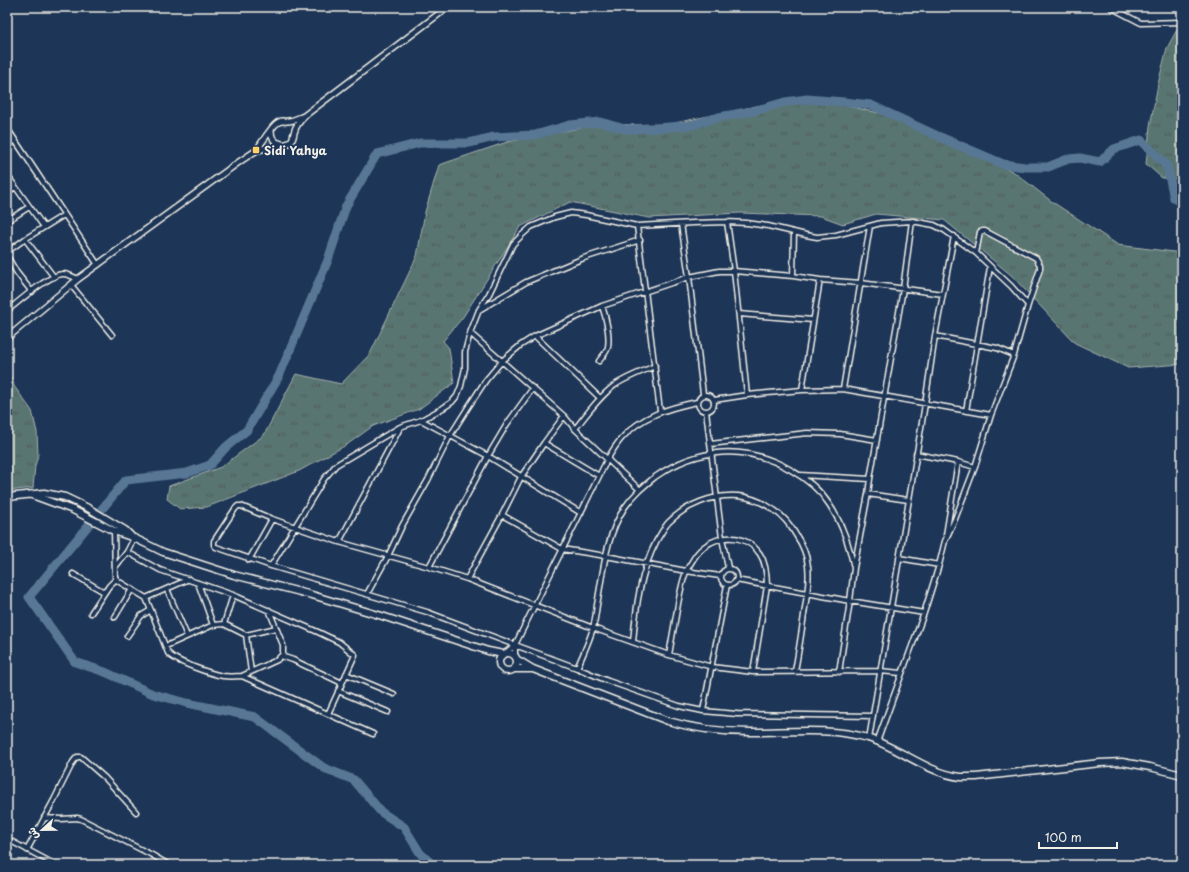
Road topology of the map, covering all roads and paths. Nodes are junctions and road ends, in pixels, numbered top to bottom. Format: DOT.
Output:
graph roads {
  1 [pos="448,7"];
  2 [pos="1110,7"];
  3 [pos="1182,22"];
  4 [pos="304,116"];
  5 [pos="288,122"];
  6 [pos="7,128"];
  7 [pos="295,130"];
  8 [pos="271,131"];
  9 [pos="15,140"];
  10 [pos="283,144"];
  11 [pos="7,146"];
  12 [pos="257,150"];
  13 [pos="7,176"];
  14 [pos="15,187"];
  15 [pos="7,193"];
  16 [pos="29,207"];
  17 [pos="64,215"];
  18 [pos="7,221"];
  19 [pos="912,221"];
  20 [pos="727,222"];
  21 [pos="681,224"];
  22 [pos="637,226"];
  23 [pos="870,226"];
  24 [pos="44,227"];
  25 [pos="794,232"];
  26 [pos="954,236"];
  27 [pos="25,239"];
  28 [pos="640,240"];
  29 [pos="7,252"];
  30 [pos="976,254"];
  31 [pos="7,256"];
  32 [pos="98,265"];
  33 [pos="990,267"];
  34 [pos="734,271"];
  35 [pos="793,276"];
  36 [pos="54,277"];
  37 [pos="688,277"];
  38 [pos="78,279"];
  39 [pos="820,280"];
  40 [pos="860,283"];
  41 [pos="71,285"];
  42 [pos="903,289"];
  43 [pos="32,292"];
  44 [pos="646,292"];
  45 [pos="943,294"];
  46 [pos="1028,304"];
  47 [pos="602,306"];
  48 [pos="479,310"];
  49 [pos="7,311"];
  50 [pos="739,314"];
  51 [pos="813,320"];
  52 [pos="470,333"];
  53 [pos="112,335"];
  54 [pos="535,336"];
  55 [pos="935,336"];
  56 [pos="7,338"];
  57 [pos="978,343"];
  58 [pos="1014,356"];
  59 [pos="502,361"];
  60 [pos="599,361"];
  61 [pos="655,366"];
  62 [pos="533,388"];
  63 [pos="843,388"];
  64 [pos="802,390"];
  65 [pos="703,394"];
  66 [pos="747,395"];
  67 [pos="884,396"];
  68 [pos="600,398"];
  69 [pos="714,400"];
  70 [pos="697,402"];
  71 [pos="925,404"];
  72 [pos="660,411"];
  73 [pos="706,411"];
  74 [pos="966,411"];
  75 [pos="991,415"];
  76 [pos="564,416"];
  77 [pos="421,420"];
  78 [pos="400,427"];
  79 [pos="575,429"];
  80 [pos="450,436"];
  81 [pos="877,440"];
  82 [pos="544,443"];
  83 [pos="710,444"];
  84 [pos="711,453"];
  85 [pos="916,454"];
  86 [pos="488,456"];
  87 [pos="607,460"];
  88 [pos="958,462"];
  89 [pos="975,467"];
  90 [pos="800,475"];
  91 [pos="599,476"];
  92 [pos="521,477"];
  93 [pos="870,479"];
  94 [pos="639,489"];
  95 [pos="868,494"];
  96 [pos="32,495"];
  97 [pos="7,497"];
  98 [pos="717,497"];
  99 [pos="908,500"];
  100 [pos="581,513"];
  101 [pos="502,515"];
  102 [pos="272,519"];
  103 [pos="295,528"];
  104 [pos="114,531"];
  105 [pos="134,538"];
  106 [pos="722,538"];
  107 [pos="945,541"];
  108 [pos="339,542"];
  109 [pos="562,549"];
  110 [pos="127,552"];
  111 [pos="388,556"];
  112 [pos="606,556"];
  113 [pos="899,558"];
  114 [pos="249,560"];
  115 [pos="646,563"];
  116 [pos="271,566"];
  117 [pos="939,566"];
  118 [pos="116,567"];
  119 [pos="429,567"];
  120 [pos="728,568"];
  121 [pos="854,568"];
  122 [pos="686,571"];
  123 [pos="74,574"];
  124 [pos="720,576"];
  125 [pos="116,579"];
  126 [pos="189,579"];
  127 [pos="467,579"];
  128 [pos="736,580"];
  129 [pos="198,583"];
  130 [pos="726,585"];
  131 [pos="767,586"];
  132 [pos="132,589"];
  133 [pos="167,589"];
  134 [pos="104,592"];
  135 [pos="807,593"];
  136 [pos="367,594"];
  137 [pos="233,595"];
  138 [pos="146,598"];
  139 [pos="850,601"];
  140 [pos="534,606"];
  141 [pos="891,607"];
  142 [pos="151,610"];
  143 [pos="269,610"];
  144 [pos="91,613"];
  145 [pos="924,613"];
  146 [pos="115,616"];
  147 [pos="224,624"];
  148 [pos="213,625"];
  149 [pos="276,628"];
  150 [pos="593,628"];
  151 [pos="246,635"];
  152 [pos="128,636"];
  153 [pos="187,636"];
  154 [pos="633,642"];
  155 [pos="515,645"];
  156 [pos="166,646"];
  157 [pos="488,651"];
  158 [pos="504,654"];
  159 [pos="669,655"];
  160 [pos="281,656"];
  161 [pos="516,658"];
  162 [pos="499,662"];
  163 [pos="712,667"];
  164 [pos="578,668"];
  165 [pos="514,669"];
  166 [pos="533,669"];
  167 [pos="795,671"];
  168 [pos="251,672"];
  169 [pos="752,672"];
  170 [pos="839,672"];
  171 [pos="880,672"];
  172 [pos="901,673"];
  173 [pos="346,674"];
  174 [pos="242,676"];
  175 [pos="342,683"];
  176 [pos="338,691"];
  177 [pos="394,694"];
  178 [pos="703,710"];
  179 [pos="388,712"];
  180 [pos="328,714"];
  181 [pos="873,716"];
  182 [pos="373,734"];
  183 [pos="869,739"];
  184 [pos="877,742"];
  185 [pos="1182,775"];
  186 [pos="136,812"];
  187 [pos="44,818"];
  188 [pos="7,839"];
  189 [pos="27,850"];
  190 [pos="56,865"];
  191 [pos="169,865"];
  1 -- 4 [label="street"];
  2 -- 3 [label="street"];
  4 -- 5 [label="street"];
  4 -- 7 [label="street"];
  5 -- 7 [label="street"];
  5 -- 8 [label="street"];
  6 -- 9 [label="street"];
  7 -- 10 [label="street"];
  8 -- 10 [label="street"];
  8 -- 12 [label="street"];
  9 -- 11 [label="street"];
  9 -- 17 [label="street"];
  10 -- 12 [label="street"];
  12 -- 32 [label="street"];
  13 -- 14 [label="street"];
  14 -- 15 [label="street"];
  14 -- 16 [label="street"];
  16 -- 18 [label="street"];
  16 -- 24 [label="street"];
  17 -- 24 [label="street"];
  17 -- 32 [label="street"];
  19 -- 23 [label="street"];
  19 -- 26 [label="street"];
  19 -- 42 [label="street"];
  20 -- 21 [label="street"];
  20 -- 25 [label="street"];
  20 -- 34 [label="street"];
  21 -- 22 [label="street"];
  21 -- 37 [label="street"];
  22 -- 28 [label="street"];
  22 -- 48 [label="street"];
  23 -- 25 [label="street"];
  23 -- 40 [label="street"];
  24 -- 27 [label="street"];
  25 -- 35 [label="street"];
  26 -- 30 [label="street"];
  26 -- 45 [label="street"];
  27 -- 29 [label="street"];
  27 -- 36 [label="street"];
  28 -- 44 [label="street"];
  28 -- 48 [label="street"];
  30 -- 33 [label="street"];
  30 -- 46 [label="street"];
  31 -- 43 [label="street"];
  32 -- 38 [label="street"];
  33 -- 46 [label="street"];
  33 -- 57 [label="street"];
  34 -- 35 [label="street"];
  34 -- 37 [label="street"];
  34 -- 50 [label="street"];
  35 -- 39 [label="street"];
  36 -- 38 [label="street"];
  36 -- 43 [label="street"];
  37 -- 44 [label="street"];
  37 -- 65 [label="street"];
  38 -- 41 [label="street"];
  39 -- 40 [label="street"];
  39 -- 51 [label="street"];
  40 -- 42 [label="street"];
  40 -- 63 [label="street"];
  41 -- 53 [label="street"];
  41 -- 56 [label="street"];
  42 -- 45 [label="street"];
  42 -- 67 [label="street"];
  43 -- 49 [label="street"];
  44 -- 47 [label="street"];
  44 -- 61 [label="street"];
  45 -- 55 [label="street"];
  46 -- 58 [label="street"];
  47 -- 54 [label="street"];
  47 -- 60 [label="street"];
  48 -- 52 [label="street"];
  50 -- 51 [label="street"];
  50 -- 66 [label="street"];
  51 -- 64 [label="street"];
  52 -- 59 [label="street"];
  52 -- 77 [label="street"];
  54 -- 59 [label="street"];
  54 -- 68 [label="street"];
  55 -- 57 [label="street"];
  55 -- 71 [label="street"];
  57 -- 58 [label="street"];
  57 -- 74 [label="street"];
  58 -- 75 [label="street"];
  59 -- 62 [label="street"];
  59 -- 80 [label="street"];
  61 -- 68 [label="street"];
  61 -- 72 [label="street"];
  62 -- 76 [label="street"];
  62 -- 86 [label="street"];
  63 -- 64 [label="street"];
  63 -- 67 [label="street"];
  64 -- 66 [label="street"];
  65 -- 69 [label="street"];
  65 -- 70 [label="street"];
  66 -- 69 [label="street"];
  67 -- 71 [label="street"];
  67 -- 81 [label="street"];
  68 -- 79 [label="street"];
  69 -- 73 [label="street"];
  70 -- 72 [label="street"];
  70 -- 73 [label="street"];
  71 -- 74 [label="street"];
  71 -- 85 [label="street"];
  72 -- 87 [label="street"];
  73 -- 83 [label="street"];
  74 -- 75 [label="street"];
  75 -- 89 [label="street"];
  76 -- 79 [label="street"];
  76 -- 82 [label="street"];
  77 -- 78 [label="street"];
  77 -- 80 [label="street"];
  78 -- 103 [label="street"];
  78 -- 108 [label="street"];
  79 -- 87 [label="street"];
  80 -- 86 [label="street"];
  80 -- 111 [label="street"];
  81 -- 83 [label="street"];
  81 -- 93 [label="street"];
  82 -- 91 [label="street"];
  82 -- 92 [label="street"];
  83 -- 84 [label="street"];
  84 -- 90 [label="street"];
  84 -- 94 [label="street"];
  84 -- 98 [label="street"];
  85 -- 88 [label="street"];
  85 -- 99 [label="street"];
  86 -- 92 [label="street"];
  86 -- 119 [label="street"];
  87 -- 91 [label="street"];
  87 -- 94 [label="street"];
  88 -- 89 [label="street"];
  88 -- 107 [label="street"];
  89 -- 107 [label="street"];
  90 -- 93 [label="street"];
  90 -- 121 [label="street"];
  91 -- 100 [label="street"];
  92 -- 100 [label="street"];
  92 -- 101 [label="street"];
  93 -- 95 [label="street"];
  94 -- 112 [label="street"];
  95 -- 99 [label="street"];
  95 -- 121 [label="street"];
  96 -- 97 [label="main road"];
  96 -- 104 [label="main road"];
  96 -- 105 [label="main road"];
  98 -- 106 [label="street"];
  98 -- 115 [label="street"];
  98 -- 135 [label="street"];
  99 -- 113 [label="street"];
  100 -- 109 [label="street"];
  101 -- 109 [label="street"];
  101 -- 127 [label="street"];
  102 -- 103 [label="street"];
  102 -- 114 [label="street"];
  102 -- 114 [label="street"];
  103 -- 108 [label="street"];
  103 -- 116 [label="street"];
  104 -- 105 [label="main road"];
  104 -- 118 [label="street"];
  105 -- 110 [label="street"];
  105 -- 157 [label="main road"];
  106 -- 120 [label="street"];
  106 -- 122 [label="street"];
  106 -- 131 [label="street"];
  107 -- 117 [label="street"];
  108 -- 111 [label="street"];
  109 -- 112 [label="street"];
  109 -- 140 [label="street"];
  110 -- 118 [label="street"];
  110 -- 126 [label="street"];
  111 -- 119 [label="street"];
  111 -- 136 [label="street"];
  112 -- 115 [label="street"];
  112 -- 150 [label="street"];
  113 -- 117 [label="street"];
  113 -- 141 [label="street"];
  114 -- 116 [label="street"];
  115 -- 122 [label="street"];
  115 -- 154 [label="street"];
  116 -- 136 [label="street"];
  117 -- 145 [label="street"];
  118 -- 125 [label="street"];
  119 -- 127 [label="street"];
  120 -- 124 [label="street"];
  120 -- 128 [label="street"];
  121 -- 139 [label="street"];
  122 -- 124 [label="street"];
  122 -- 159 [label="street"];
  123 -- 134 [label="street"];
  124 -- 130 [label="street"];
  125 -- 132 [label="street"];
  125 -- 134 [label="street"];
  126 -- 129 [label="street"];
  126 -- 133 [label="street"];
  127 -- 140 [label="street"];
  128 -- 130 [label="street"];
  128 -- 131 [label="street"];
  129 -- 137 [label="street"];
  129 -- 148 [label="street"];
  130 -- 163 [label="street"];
  131 -- 135 [label="street"];
  131 -- 169 [label="street"];
  132 -- 138 [label="street"];
  132 -- 146 [label="street"];
  133 -- 138 [label="street"];
  133 -- 153 [label="street"];
  134 -- 144 [label="street"];
  135 -- 139 [label="street"];
  135 -- 167 [label="street"];
  136 -- 155 [label="street"];
  137 -- 143 [label="street"];
  137 -- 147 [label="street"];
  138 -- 142 [label="street"];
  139 -- 141 [label="street"];
  139 -- 170 [label="street"];
  140 -- 150 [label="street"];
  140 -- 155 [label="street"];
  141 -- 145 [label="street"];
  141 -- 171 [label="street"];
  142 -- 152 [label="street"];
  142 -- 156 [label="street"];
  143 -- 149 [label="street"];
  143 -- 173 [label="street"];
  145 -- 172 [label="street"];
  147 -- 148 [label="street"];
  147 -- 151 [label="street"];
  148 -- 153 [label="street"];
  149 -- 151 [label="street"];
  149 -- 160 [label="street"];
  150 -- 154 [label="street"];
  150 -- 164 [label="street"];
  151 -- 168 [label="street"];
  153 -- 156 [label="street"];
  154 -- 159 [label="street"];
  155 -- 158 [label="street"];
  155 -- 161 [label="street"];
  155 -- 164 [label="street"];
  156 -- 174 [label="street"];
  157 -- 158 [label="main road"];
  157 -- 162 [label="main road"];
  158 -- 161 [label="main road"];
  158 -- 162 [label="main road"];
  159 -- 163 [label="street"];
  160 -- 168 [label="street"];
  160 -- 175 [label="street"];
  161 -- 165 [label="main road"];
  161 -- 166 [label="main road"];
  162 -- 165 [label="main road"];
  163 -- 169 [label="street"];
  163 -- 178 [label="street"];
  164 -- 178 [label="street"];
  165 -- 166 [label="main road"];
  166 -- 183 [label="main road"];
  167 -- 169 [label="street"];
  167 -- 170 [label="street"];
  168 -- 174 [label="street"];
  170 -- 171 [label="street"];
  171 -- 172 [label="street"];
  171 -- 181 [label="street"];
  172 -- 184 [label="street"];
  173 -- 175 [label="street"];
  173 -- 177 [label="street"];
  174 -- 180 [label="street"];
  175 -- 176 [label="street"];
  176 -- 179 [label="street"];
  176 -- 180 [label="street"];
  178 -- 181 [label="street"];
  180 -- 182 [label="street"];
  181 -- 183 [label="street"];
  183 -- 184 [label="main road"];
  184 -- 185 [label="main road"];
  186 -- 187 [label="street"];
  187 -- 189 [label="street"];
  187 -- 191 [label="street"];
  188 -- 189 [label="street"];
  189 -- 190 [label="street"];
}
